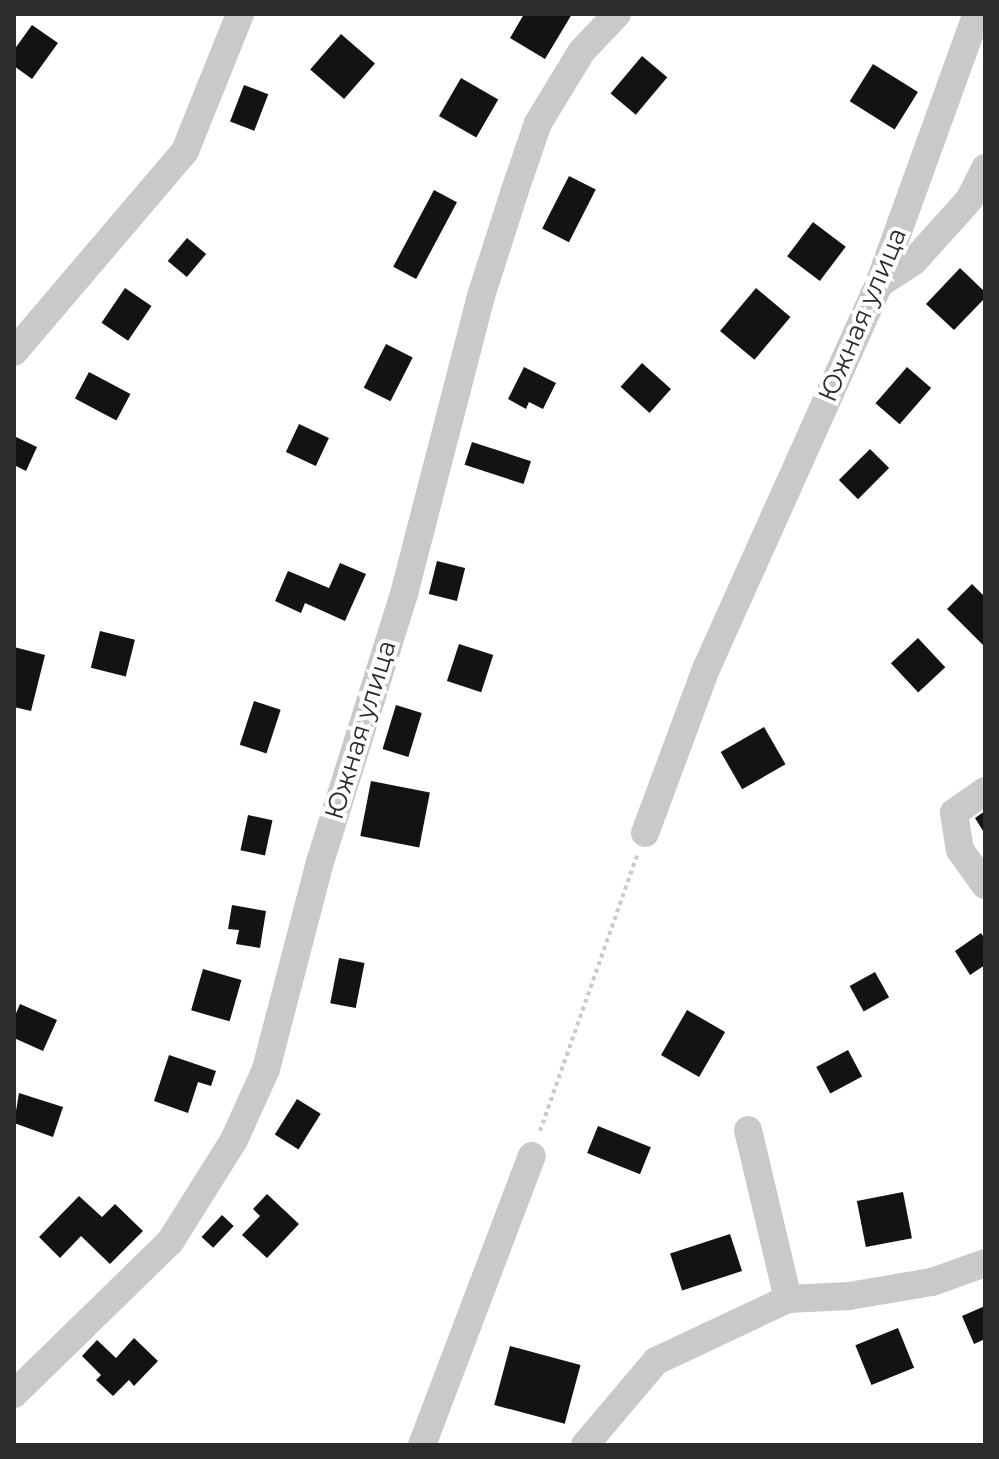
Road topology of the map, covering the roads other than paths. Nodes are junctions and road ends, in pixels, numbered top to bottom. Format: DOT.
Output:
graph roads {
  1 [pos="240,14"];
  2 [pos="617,14"];
  3 [pos="973,21"];
  4 [pos="985,55"];
  5 [pos="985,168"];
  6 [pos="879,284"];
  7 [pos="14,352"];
  8 [pos="985,791"];
  9 [pos="645,833"];
  10 [pos="985,885"];
  11 [pos="748,1130"];
  12 [pos="532,1156"];
  13 [pos="985,1263"];
  14 [pos="788,1299"];
  15 [pos="14,1394"];
  16 [pos="422,1445"];
  17 [pos="585,1445"];
  1 -- 7 [label="street"];
  2 -- 15 [label="street, Южная улица"];
  3 -- 4 [label="street"];
  3 -- 6 [label="street, Южная улица"];
  5 -- 6 [label="street"];
  6 -- 9 [label="street, Южная улица"];
  8 -- 10 [label="street"];
  11 -- 14 [label="street"];
  12 -- 16 [label="street"];
  13 -- 14 [label="street"];
  14 -- 17 [label="street"];
}
